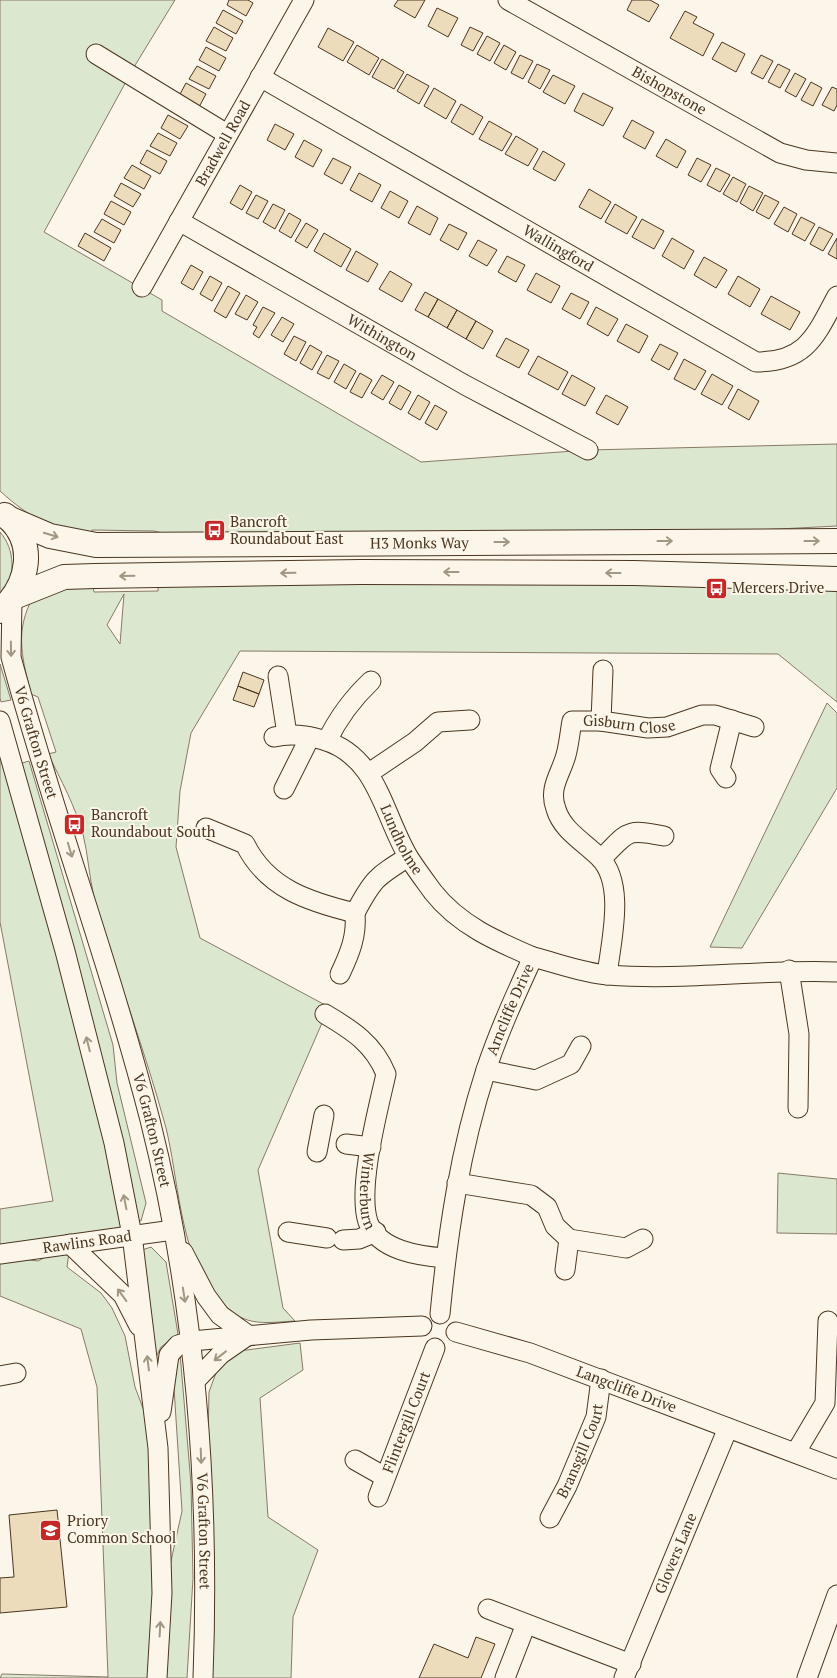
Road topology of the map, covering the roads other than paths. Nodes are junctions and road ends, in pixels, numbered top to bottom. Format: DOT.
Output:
graph roads {
  1 [pos="304,0"];
  2 [pos="508,0"];
  3 [pos="96,54"];
  4 [pos="260,77"];
  5 [pos="227,134"];
  6 [pos="837,163"];
  7 [pos="179,221"];
  8 [pos="142,287"];
  9 [pos="837,296"];
  10 [pos="588,450"];
  11 [pos="4,514"];
  12 [pos="837,540"];
  13 [pos="837,579"];
  14 [pos="9,603"];
  15 [pos="604,670"];
  16 [pos="278,676"];
  17 [pos="371,681"];
  18 [pos="470,720"];
  19 [pos="601,720"];
  20 [pos="732,720"];
  21 [pos="0,721"];
  22 [pos="754,727"];
  23 [pos="319,739"];
  24 [pos="369,773"];
  25 [pos="726,778"];
  26 [pos="284,789"];
  27 [pos="206,828"];
  28 [pos="664,836"];
  29 [pos="408,857"];
  30 [pos="601,858"];
  31 [pos="355,913"];
  32 [pos="533,958"];
  33 [pos="789,970"];
  34 [pos="837,972"];
  35 [pos="340,974"];
  36 [pos="606,975"];
  37 [pos="326,1014"];
  38 [pos="581,1046"];
  39 [pos="486,1070"];
  40 [pos="798,1108"];
  41 [pos="324,1114"];
  42 [pos="371,1147"];
  43 [pos="457,1183"];
  44 [pos="288,1232"];
  45 [pos="376,1232"];
  46 [pos="174,1234"];
  47 [pos="132,1235"];
  48 [pos="569,1239"];
  49 [pos="643,1240"];
  50 [pos="70,1244"];
  51 [pos="0,1254"];
  52 [pos="445,1258"];
  53 [pos="565,1270"];
  54 [pos="440,1314"];
  55 [pos="828,1321"];
  56 [pos="422,1326"];
  57 [pos="456,1332"];
  58 [pos="248,1335"];
  59 [pos="145,1338"];
  60 [pos="192,1341"];
  61 [pos="435,1348"];
  62 [pos="601,1379"];
  63 [pos="196,1380"];
  64 [pos="728,1428"];
  65 [pos="158,1448"];
  66 [pos="796,1452"];
  67 [pos="354,1460"];
  68 [pos="837,1468"];
  69 [pos="385,1477"];
  70 [pos="378,1497"];
  71 [pos="550,1518"];
  72 [pos="837,1595"];
  73 [pos="488,1609"];
  74 [pos="526,1624"];
  75 [pos="627,1671"];
  76 [pos="157,1678"];
  77 [pos="203,1678"];
  78 [pos="505,1678"];
  79 [pos="807,1678"];
  1 -- 4 [label="street, Bradwell Road"];
  2 -- 6 [label="street, Bishopstone"];
  3 -- 5 [label="street"];
  4 -- 5 [label="street, Bradwell Road"];
  4 -- 9 [label="street, Wallingford"];
  5 -- 7 [label="street, Bradwell Road"];
  7 -- 8 [label="street, Bradwell Road"];
  7 -- 10 [label="street, Withington"];
  11 -- 12 [label="main road, H3 Monks Way, one-way"];
  11 -- 14 [label="main road"];
  13 -- 14 [label="main road, H3 Monks Way, one-way"];
  14 -- 46 [label="street, V6 Grafton Street, one-way"];
  15 -- 19 [label="street"];
  16 -- 23 [label="street, Lundholme"];
  17 -- 23 [label="street"];
  18 -- 24 [label="street"];
  19 -- 20 [label="street, Gisburn Close"];
  19 -- 30 [label="street, Gisburn Close"];
  20 -- 22 [label="street, Gisburn Close"];
  20 -- 25 [label="street"];
  47 -- 21 [label="street, V6 Grafton Street, one-way"];
  23 -- 24 [label="street, Lundholme"];
  23 -- 26 [label="street"];
  24 -- 29 [label="street, Lundholme"];
  27 -- 31 [label="street"];
  28 -- 30 [label="street"];
  29 -- 31 [label="street"];
  29 -- 32 [label="street, Lundholme"];
  30 -- 36 [label="street, Gisburn Close"];
  31 -- 35 [label="street"];
  32 -- 36 [label="street, Arncliffe Drive"];
  32 -- 39 [label="street, Arncliffe Drive"];
  33 -- 34 [label="street, Arncliffe Drive"];
  33 -- 36 [label="street, Arncliffe Drive"];
  33 -- 40 [label="street"];
  37 -- 42 [label="street, Winterburn"];
  38 -- 39 [label="street"];
  39 -- 43 [label="street, Arncliffe Drive"];
  41 -- 42 [label="street"];
  42 -- 45 [label="street, Winterburn"];
  43 -- 48 [label="street"];
  43 -- 52 [label="street, Arncliffe Drive"];
  44 -- 45 [label="street"];
  45 -- 52 [label="street, Winterburn"];
  46 -- 47 [label="street, Rawlins Road"];
  46 -- 58 [label="street"];
  46 -- 60 [label="street, V6 Grafton Street, one-way"];
  47 -- 50 [label="street, Rawlins Road"];
  47 -- 59 [label="street, V6 Grafton Street"];
  48 -- 49 [label="street"];
  48 -- 53 [label="street"];
  50 -- 51 [label="street, Rawlins Road"];
  59 -- 50 [label="street, one-way"];
  52 -- 54 [label="street, Arncliffe Drive"];
  54 -- 56 [label="street"];
  54 -- 57 [label="street"];
  55 -- 66 [label="street"];
  56 -- 58 [label="street"];
  56 -- 61 [label="street"];
  57 -- 61 [label="street"];
  57 -- 62 [label="street, Langcliffe Drive"];
  58 -- 60 [label="street"];
  58 -- 63 [label="street, one-way"];
  65 -- 59 [label="street, V6 Grafton Street, one-way"];
  60 -- 63 [label="street, V6 Grafton Street"];
  60 -- 65 [label="street"];
  61 -- 69 [label="street, Flintergill Court"];
  62 -- 64 [label="street, Langcliffe Drive"];
  62 -- 71 [label="street, Bransgill Court"];
  63 -- 77 [label="street, V6 Grafton Street, one-way"];
  64 -- 66 [label="street, Langcliffe Drive"];
  64 -- 75 [label="street, Glovers Lane"];
  76 -- 65 [label="street, V6 Grafton Street, one-way"];
  66 -- 68 [label="street, Langcliffe Drive"];
  67 -- 69 [label="street"];
  69 -- 70 [label="street, Flintergill Court"];
  72 -- 79 [label="street"];
  73 -- 74 [label="street"];
  74 -- 75 [label="street"];
  74 -- 78 [label="street"];
}
